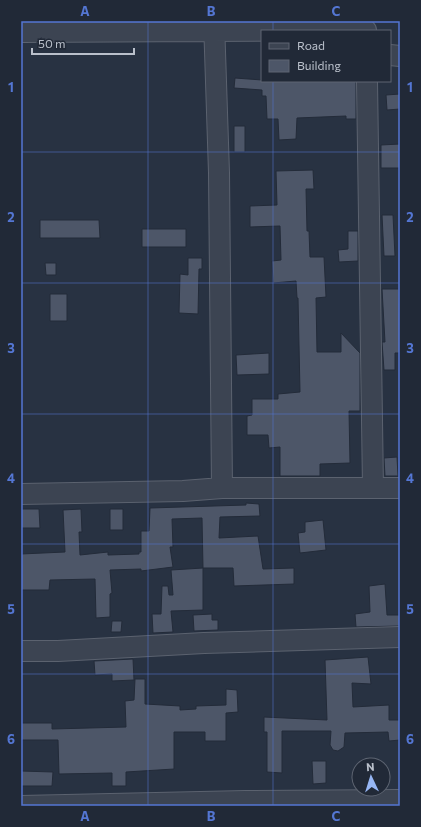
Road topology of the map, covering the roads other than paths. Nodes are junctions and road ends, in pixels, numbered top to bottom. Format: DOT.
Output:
graph roads {
  1 [pos="214,26"];
  2 [pos="366,27"];
  3 [pos="21,32"];
  4 [pos="368,82"];
  5 [pos="222,488"];
  6 [pos="374,488"];
  7 [pos="400,488"];
  8 [pos="21,494"];
  9 [pos="400,637"];
  10 [pos="21,651"];
  11 [pos="395,802"];
  12 [pos="21,806"];
  1 -- 2 [label="street"];
  1 -- 3 [label="street"];
  1 -- 5 [label="street"];
  4 -- 6 [label="street"];
  5 -- 6 [label="street"];
  5 -- 8 [label="street"];
  6 -- 7 [label="street"];
  9 -- 10 [label="street"];
  11 -- 12 [label="street"];
}
